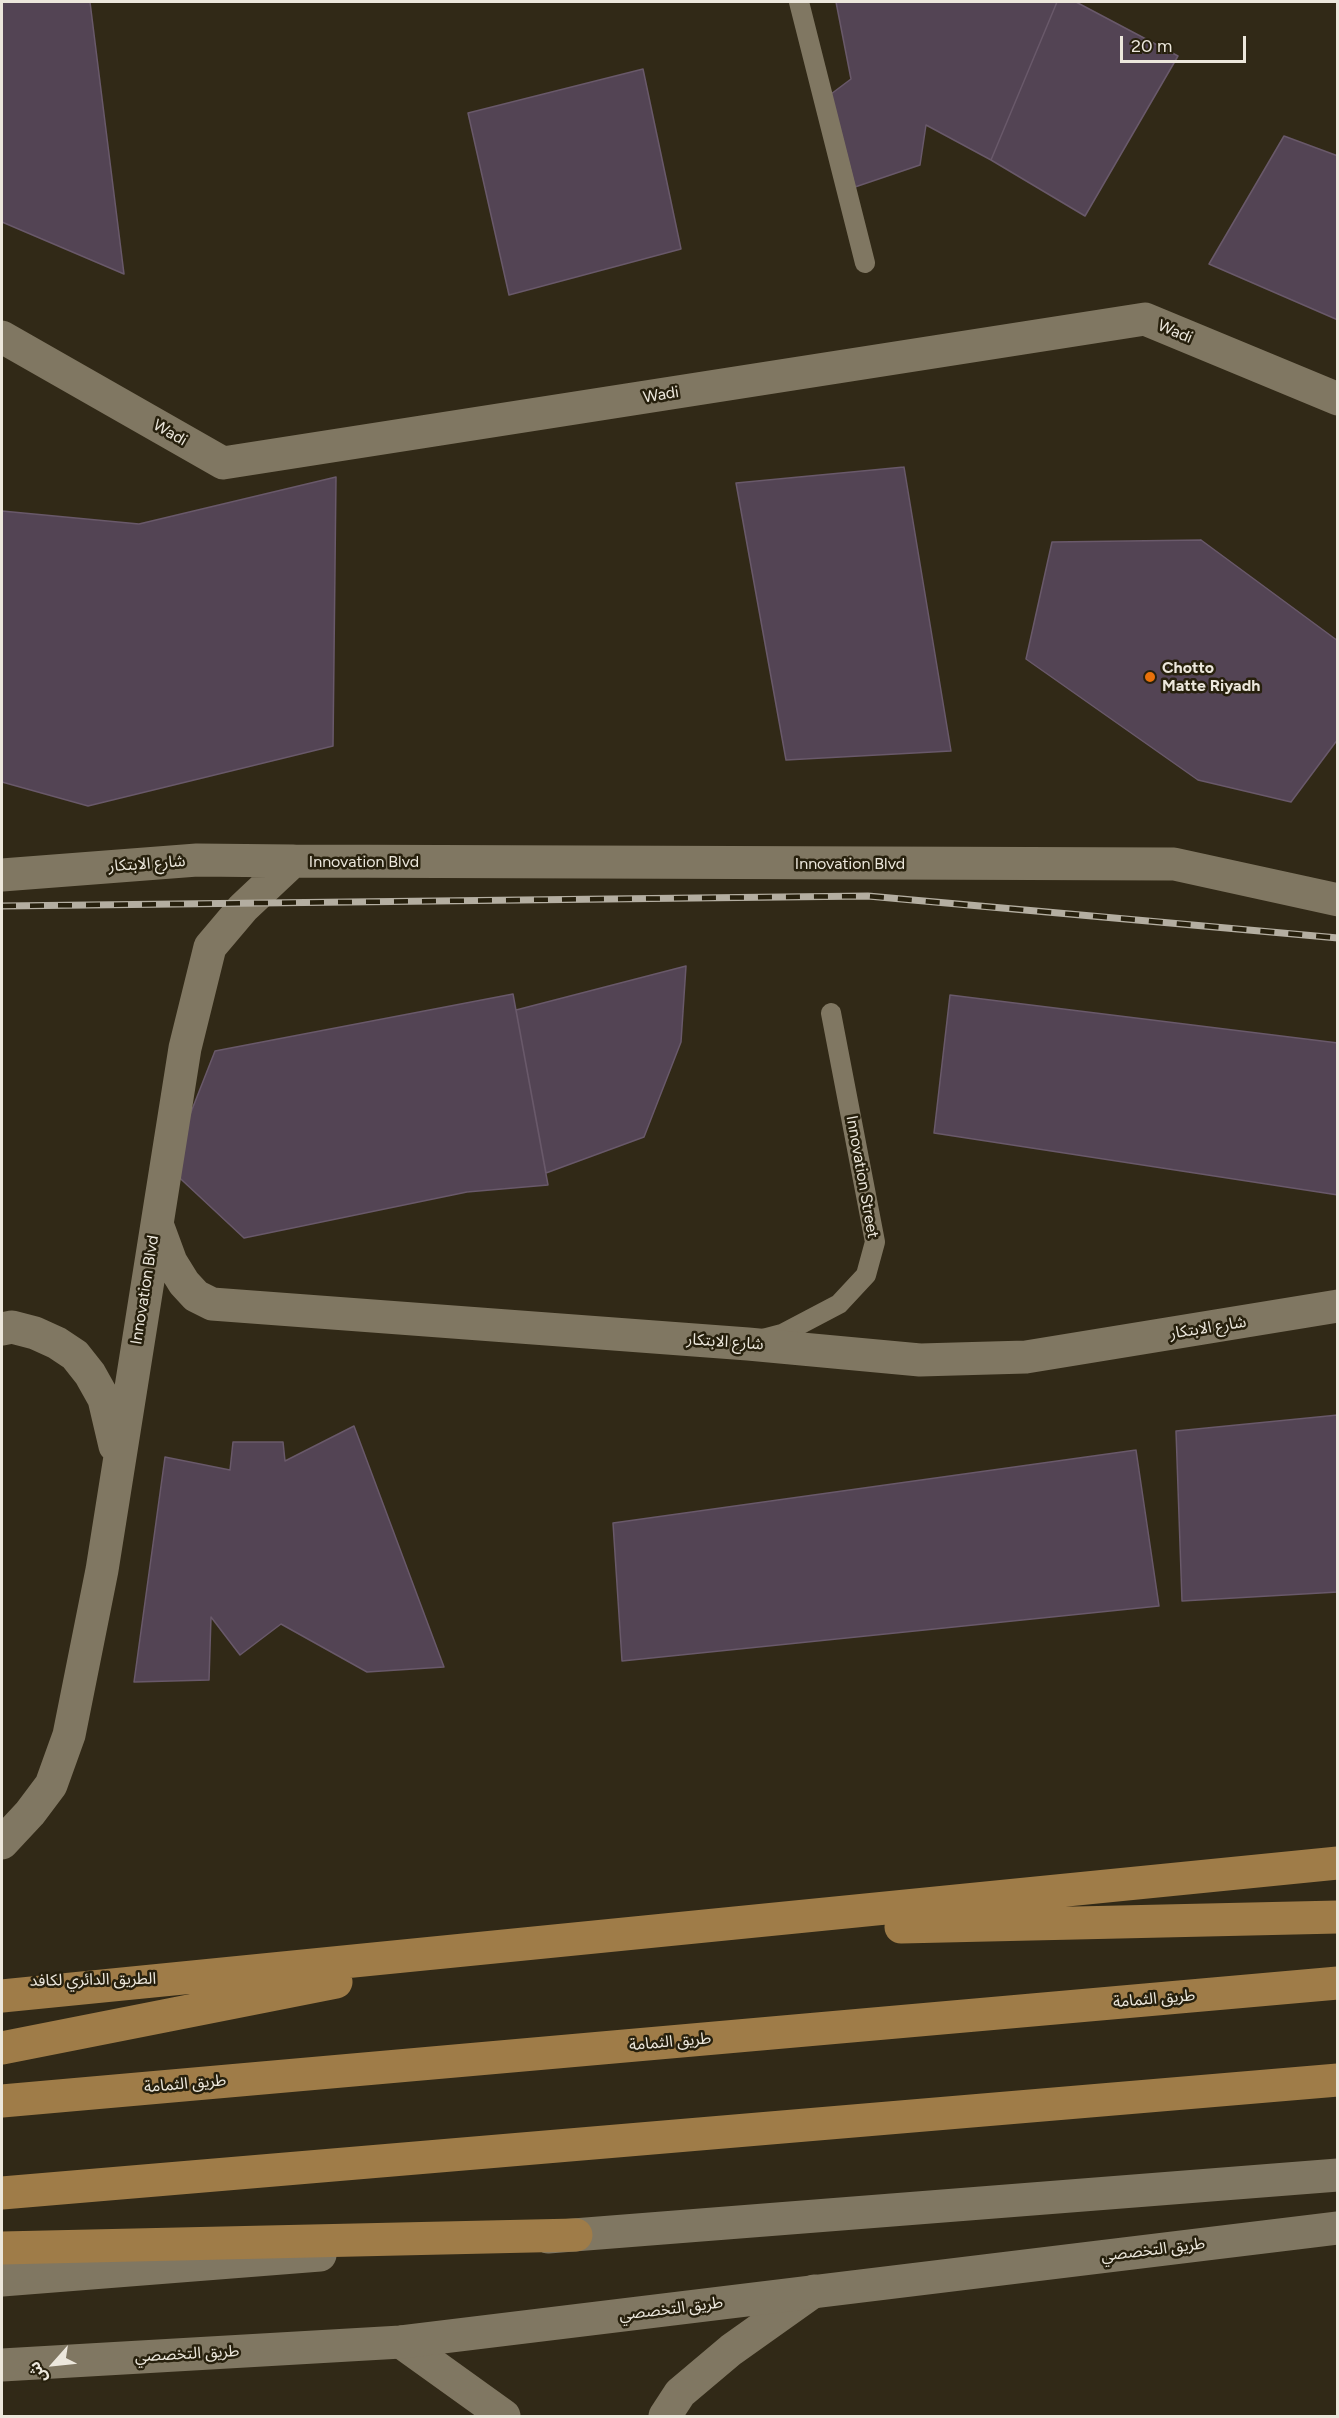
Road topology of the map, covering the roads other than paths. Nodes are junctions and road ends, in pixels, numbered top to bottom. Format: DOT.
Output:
graph roads {
  1 [pos="799,2"];
  2 [pos="865,263"];
  3 [pos="2,336"];
  4 [pos="1338,399"];
  5 [pos="292,861"];
  6 [pos="2,875"];
  7 [pos="1338,900"];
  8 [pos="831,1013"];
  9 [pos="156,1222"];
  10 [pos="1338,1306"];
  11 [pos="2,1329"];
  12 [pos="748,1344"];
  13 [pos="118,1464"];
  14 [pos="2,1843"];
  15 [pos="1338,1863"];
  16 [pos="1338,1917"];
  17 [pos="647,1933"];
  18 [pos="530,1945"];
  19 [pos="185,1978"];
  20 [pos="2,1982"];
  21 [pos="1338,1983"];
  22 [pos="2,1996"];
  23 [pos="2,2048"];
  24 [pos="1338,2080"];
  25 [pos="2,2101"];
  26 [pos="1338,2175"];
  27 [pos="2,2193"];
  28 [pos="1338,2228"];
  29 [pos="576,2235"];
  30 [pos="2,2248"];
  31 [pos="2,2280"];
  32 [pos="814,2291"];
  33 [pos="401,2342"];
  34 [pos="2,2365"];
  35 [pos="504,2416"];
  36 [pos="665,2416"];
  1 -- 2 [label="lane"];
  3 -- 4 [label="street, Wadi"];
  5 -- 6 [label="street, شارع الابتكار"];
  5 -- 7 [label="street, Innovation Blvd"];
  5 -- 9 [label="street, Innovation Blvd"];
  8 -- 12 [label="lane, Innovation Street"];
  9 -- 12 [label="street, شارع الابتكار"];
  9 -- 13 [label="street, Innovation Blvd"];
  10 -- 12 [label="street, شارع الابتكار"];
  11 -- 13 [label="street"];
  13 -- 14 [label="street, Innovation Blvd"];
  15 -- 17 [label="main road"];
  16 -- 17 [label="main road"];
  17 -- 18 [label="main road"];
  18 -- 19 [label="main road"];
  18 -- 23 [label="main road"];
  19 -- 20 [label="main road, الطريق الدائري لكافد"];
  19 -- 22 [label="main road"];
  21 -- 25 [label="main road, طريق الثمامة"];
  24 -- 27 [label="main road"];
  26 -- 29 [label="street"];
  28 -- 32 [label="street, طريق التخصصي"];
  29 -- 30 [label="main road"];
  29 -- 31 [label="street"];
  32 -- 33 [label="street, طريق التخصصي"];
  32 -- 36 [label="street"];
  33 -- 34 [label="street, طريق التخصصي"];
  33 -- 35 [label="street"];
}
